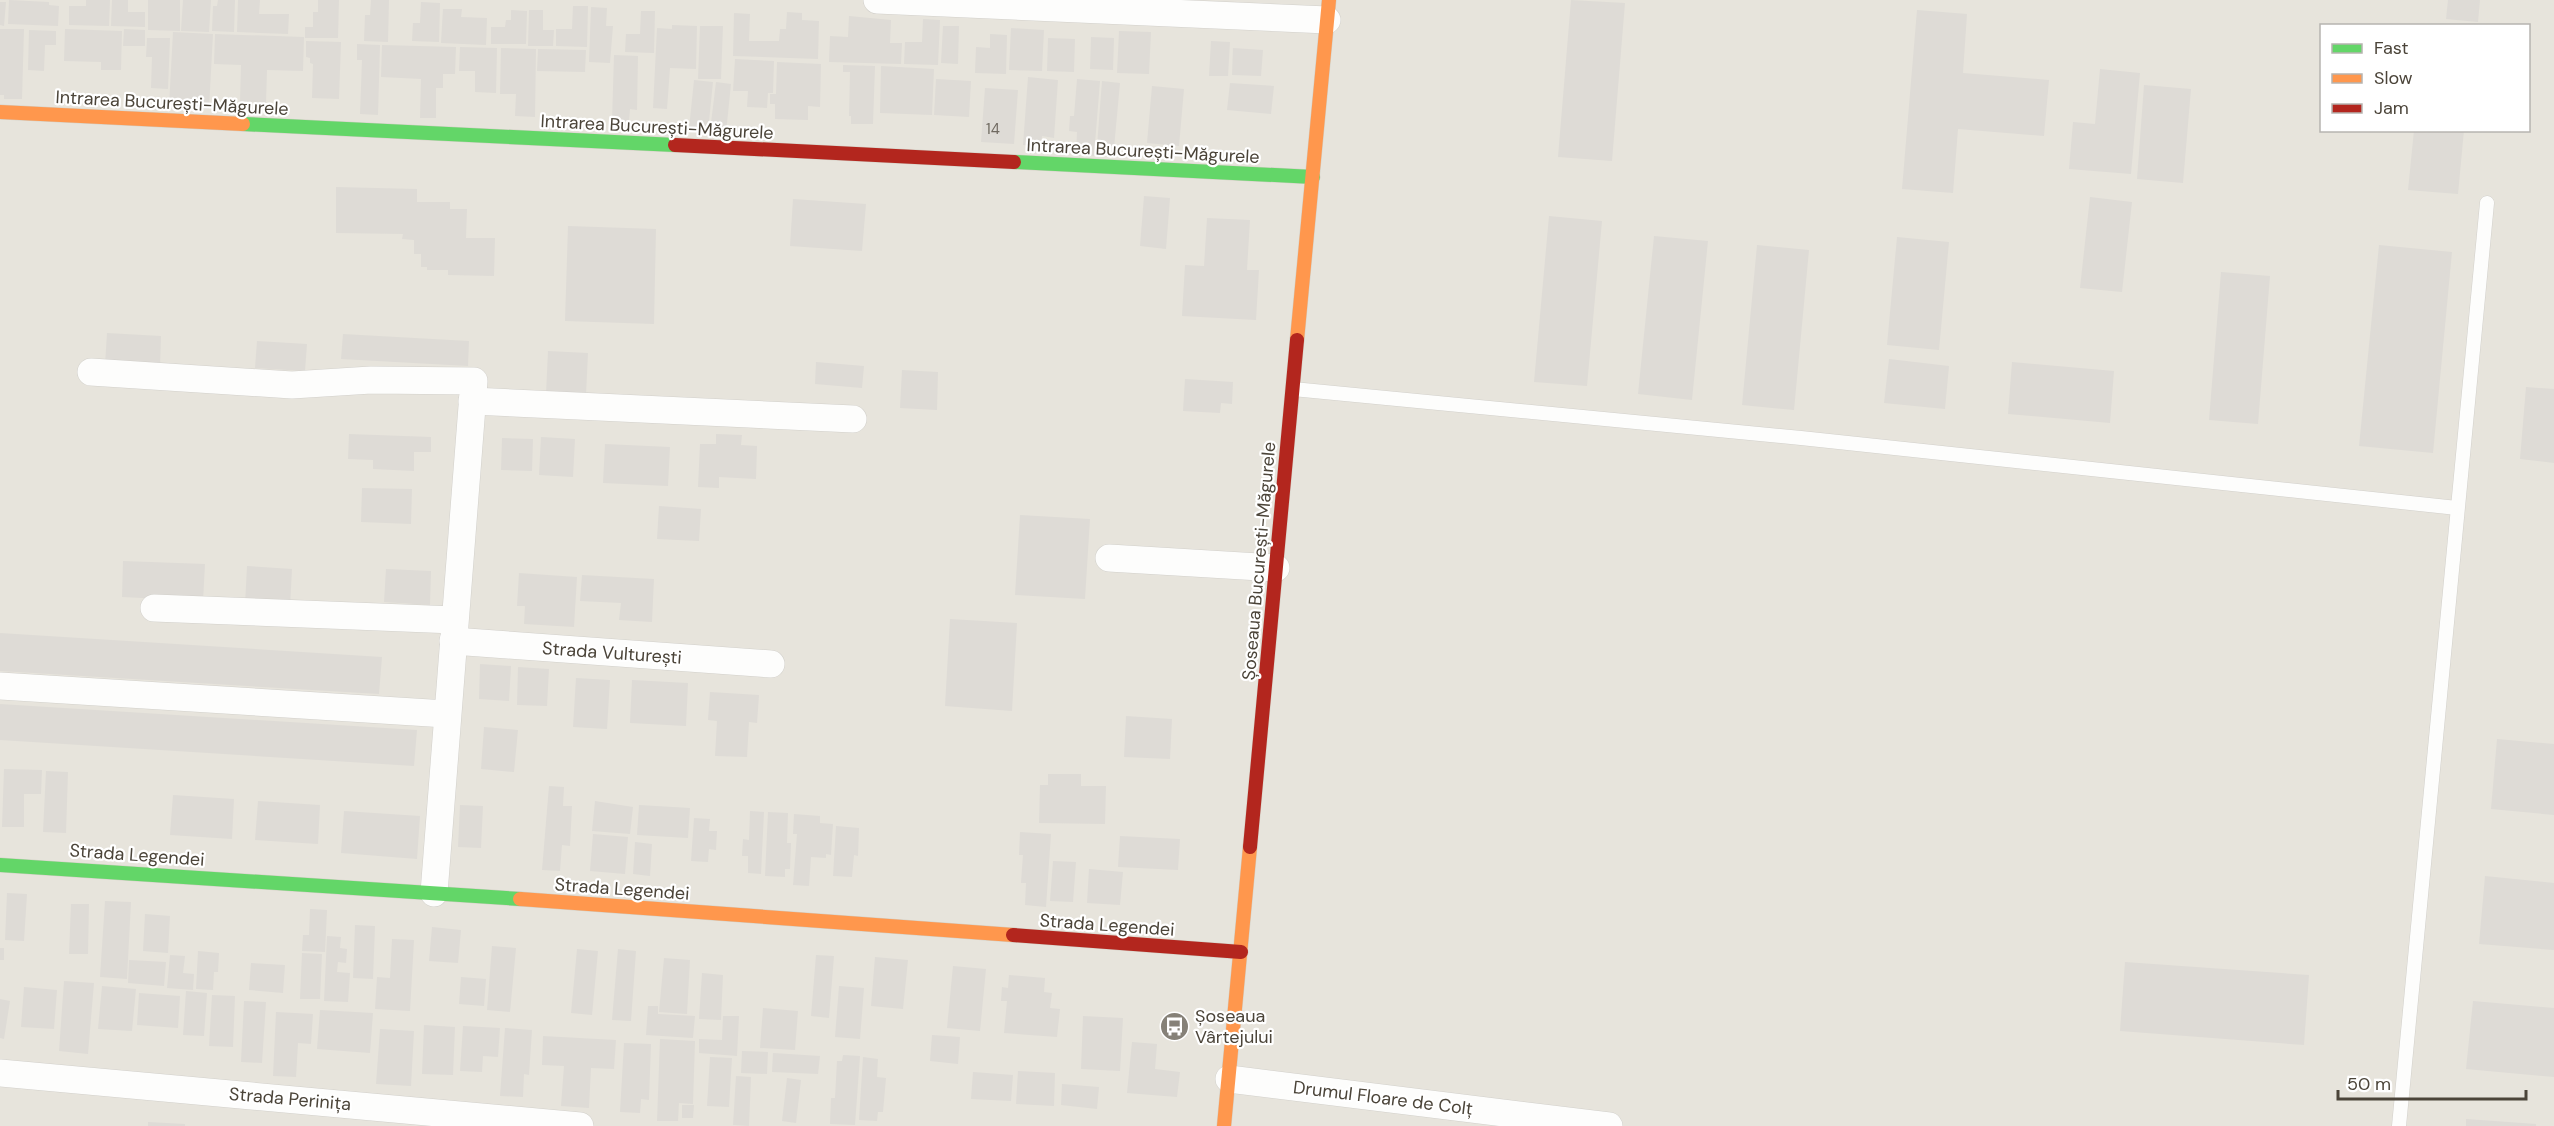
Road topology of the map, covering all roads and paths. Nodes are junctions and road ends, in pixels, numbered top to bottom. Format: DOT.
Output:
graph roads {
  1 [pos="877,0"];
  2 [pos="1328,10"];
  3 [pos="0,112"];
  4 [pos="1313,177"];
  5 [pos="2487,203"];
  6 [pos="91,372"];
  7 [pos="1293,388"];
  8 [pos="473,391"];
  9 [pos="853,419"];
  10 [pos="2457,508"];
  11 [pos="1109,558"];
  12 [pos="1276,568"];
  13 [pos="154,608"];
  14 [pos="453,631"];
  15 [pos="771,664"];
  16 [pos="0,686"];
  17 [pos="446,714"];
  18 [pos="0,865"];
  19 [pos="434,893"];
  20 [pos="1241,952"];
  21 [pos="0,1072"];
  22 [pos="1229,1078"];
  23 [pos="580,1126"];
  24 [pos="1224,1126"];
  25 [pos="1609,1126"];
  26 [pos="2399,1126"];
  1 -- 2 [label="street"];
  2 -- 4 [label="street, Șoseaua București-Măgurele"];
  3 -- 4 [label="street, Intrarea București-Măgurele"];
  4 -- 7 [label="street, Șoseaua București-Măgurele"];
  5 -- 10 [label="lane"];
  6 -- 8 [label="street"];
  7 -- 10 [label="lane"];
  7 -- 12 [label="street, Șoseaua București-Măgurele"];
  8 -- 9 [label="street"];
  8 -- 14 [label="street"];
  10 -- 26 [label="lane"];
  11 -- 12 [label="street"];
  12 -- 20 [label="street, Șoseaua București-Măgurele"];
  13 -- 14 [label="street, Strada Vulturești"];
  14 -- 15 [label="street, Strada Vulturești"];
  14 -- 17 [label="street"];
  16 -- 17 [label="street"];
  17 -- 19 [label="street"];
  18 -- 19 [label="street, Strada Legendei"];
  19 -- 20 [label="street, Strada Legendei"];
  20 -- 22 [label="street, Șoseaua București-Măgurele"];
  21 -- 23 [label="street, Strada Perinița"];
  22 -- 24 [label="street, Șoseaua București-Măgurele"];
  22 -- 25 [label="street, Drumul Floare de Colț"];
}
